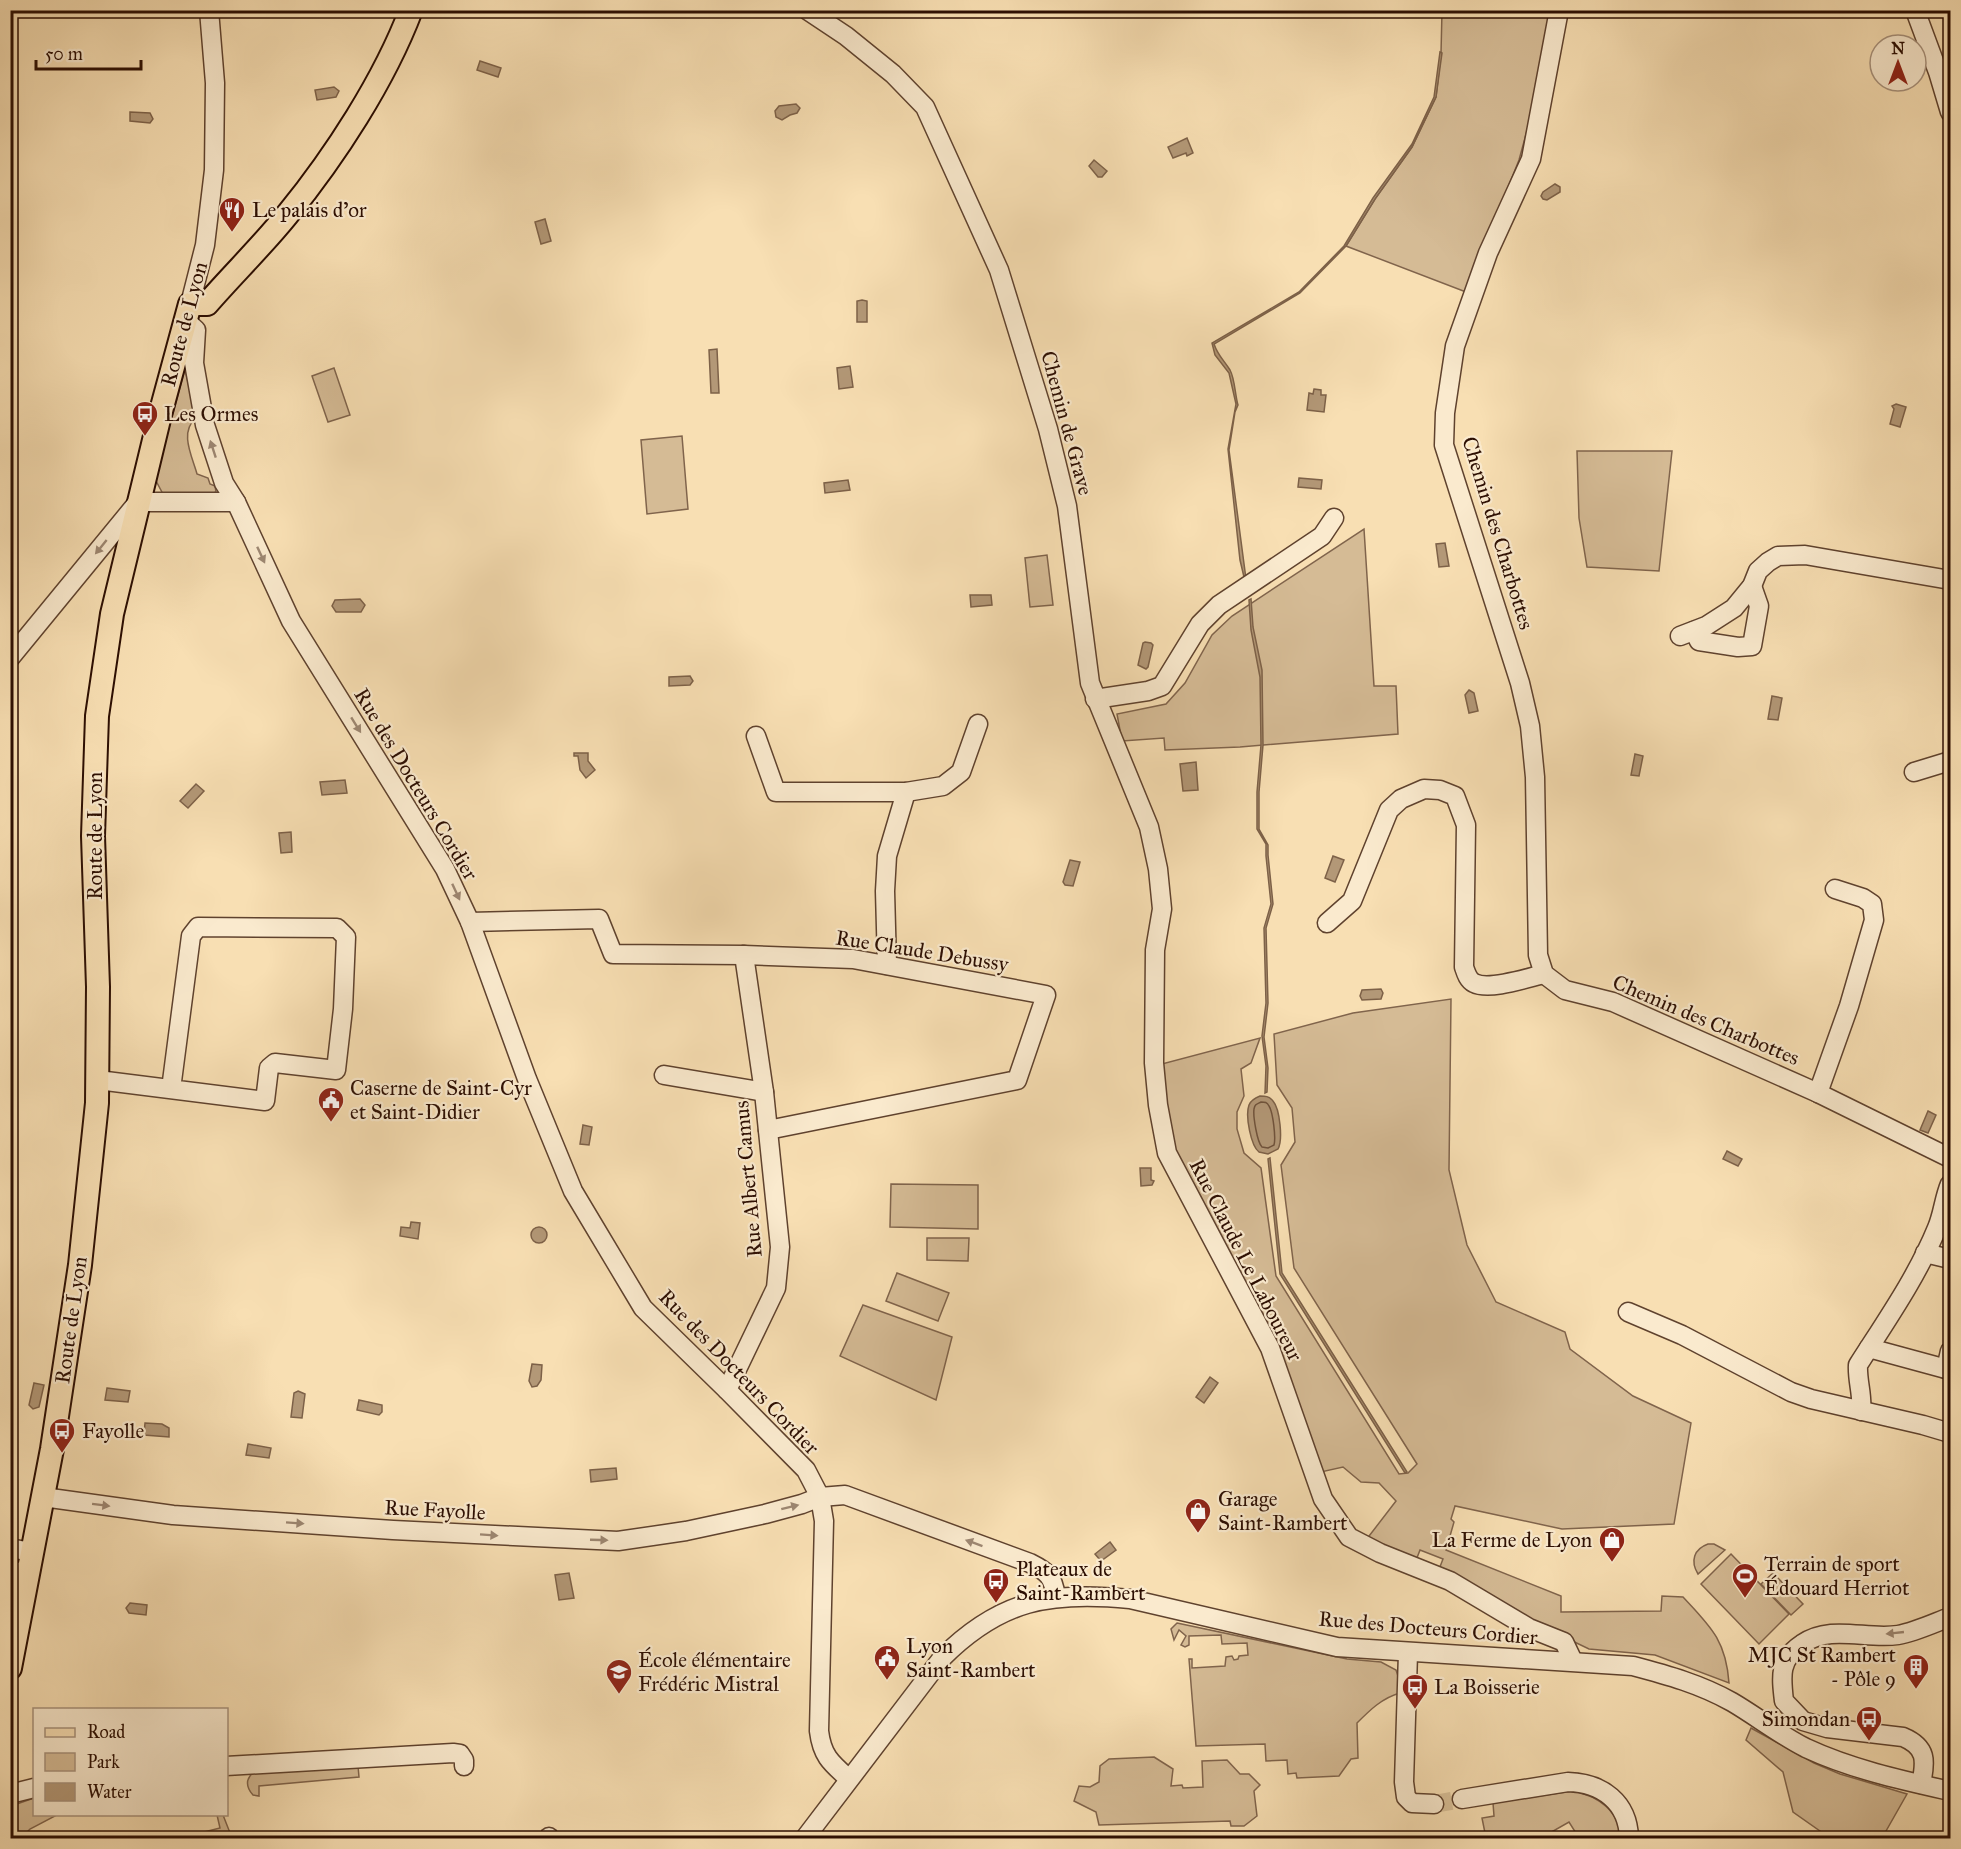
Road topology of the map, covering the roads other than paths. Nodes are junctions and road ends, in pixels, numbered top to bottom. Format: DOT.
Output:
graph roads {
  1 [pos="209,10"];
  2 [pos="411,10"];
  3 [pos="807,10"];
  4 [pos="1560,10"];
  5 [pos="1915,10"];
  6 [pos="1950,112"];
  7 [pos="188,312"];
  8 [pos="138,502"];
  9 [pos="236,502"];
  10 [pos="1334,518"];
  11 [pos="1950,580"];
  12 [pos="1752,586"];
  13 [pos="10,658"];
  14 [pos="1095,699"];
  15 [pos="978,724"];
  16 [pos="756,736"];
  17 [pos="1950,761"];
  18 [pos="1914,772"];
  19 [pos="906,792"];
  20 [pos="1835,889"];
  21 [pos="1162,909"];
  22 [pos="470,922"];
  23 [pos="1328,923"];
  24 [pos="744,955"];
  25 [pos="887,965"];
  26 [pos="1544,974"];
  27 [pos="664,1075"];
  28 [pos="98,1080"];
  29 [pos="171,1089"];
  30 [pos="764,1092"];
  31 [pos="1818,1094"];
  32 [pos="768,1130"];
  33 [pos="1950,1158"];
  34 [pos="1950,1184"];
  35 [pos="1925,1253"];
  36 [pos="1950,1259"];
  37 [pos="1628,1312"];
  38 [pos="1869,1348"];
  39 [pos="1950,1351"];
  40 [pos="1948,1370"];
  41 [pos="728,1390"];
  42 [pos="1861,1411"];
  43 [pos="1950,1433"];
  44 [pos="43,1497"];
  45 [pos="820,1497"];
  46 [pos="20,1561"];
  47 [pos="1056,1597"];
  48 [pos="1950,1617"];
  49 [pos="1408,1653"];
  50 [pos="1573,1661"];
  51 [pos="10,1668"];
  52 [pos="228,1766"];
  53 [pos="464,1766"];
  54 [pos="849,1779"];
  55 [pos="1921,1784"];
  56 [pos="33,1788"];
  57 [pos="1950,1791"];
  58 [pos="10,1794"];
  59 [pos="1471,1798"];
  60 [pos="1434,1804"];
  61 [pos="805,1839"];
  62 [pos="1629,1839"];
  1 -- 7 [label="street, Route de Lyon"];
  2 -- 7 [label="main road"];
  3 -- 14 [label="street, Chemin de Grave"];
  4 -- 26 [label="street, Chemin des Charbottes"];
  5 -- 6 [label="street"];
  7 -- 8 [label="main road, Route de Lyon"];
  9 -- 7 [label="street, Rue des Docteurs Cordier, one-way"];
  8 -- 9 [label="street"];
  8 -- 13 [label="street, one-way"];
  8 -- 28 [label="main road, Route de Lyon"];
  9 -- 22 [label="street, Rue des Docteurs Cordier, one-way"];
  10 -- 14 [label="street"];
  11 -- 12 [label="street"];
  12 -- 12 [label="street"];
  14 -- 21 [label="street, Chemin de Grave"];
  15 -- 19 [label="street"];
  16 -- 19 [label="street"];
  17 -- 18 [label="street"];
  19 -- 25 [label="street"];
  20 -- 31 [label="street, Chemin des Charbottes"];
  21 -- 50 [label="street, Rue Claude Le Laboureur"];
  22 -- 24 [label="street, Rue Claude Debussy"];
  22 -- 41 [label="street, Rue des Docteurs Cordier"];
  23 -- 26 [label="street"];
  24 -- 25 [label="street, Rue Claude Debussy"];
  24 -- 30 [label="street, Rue Albert Camus"];
  25 -- 32 [label="street, Rue Claude Debussy"];
  26 -- 31 [label="street, Chemin des Charbottes"];
  27 -- 30 [label="street"];
  28 -- 29 [label="street"];
  28 -- 44 [label="main road, Route de Lyon"];
  29 -- 29 [label="street"];
  30 -- 32 [label="street, Rue Albert Camus"];
  31 -- 33 [label="street, Chemin des Charbottes"];
  32 -- 41 [label="street, Rue Albert Camus"];
  34 -- 35 [label="street"];
  35 -- 36 [label="street"];
  35 -- 38 [label="street"];
  37 -- 42 [label="street"];
  38 -- 40 [label="street"];
  38 -- 42 [label="street"];
  39 -- 40 [label="street"];
  41 -- 45 [label="street, Rue des Docteurs Cordier"];
  42 -- 43 [label="street"];
  44 -- 45 [label="street, Rue Fayolle, one-way"];
  44 -- 46 [label="main road, Route de Lyon"];
  47 -- 45 [label="street, one-way"];
  45 -- 54 [label="street, Rue des Docteurs Cordier"];
  46 -- 51 [label="main road, Route de Lyon"];
  47 -- 49 [label="street, Rue des Docteurs Cordier"];
  47 -- 54 [label="street, Rue des Docteurs Cordier"];
  48 -- 55 [label="street, one-way"];
  49 -- 50 [label="street, Rue des Docteurs Cordier"];
  49 -- 60 [label="street"];
  50 -- 55 [label="street, Rue des Docteurs Cordier"];
  52 -- 53 [label="street"];
  54 -- 61 [label="street, Rue des Docteurs Cordier"];
  55 -- 57 [label="street, Rue des Docteurs Cordier"];
  56 -- 58 [label="street"];
  59 -- 62 [label="street"];
}
